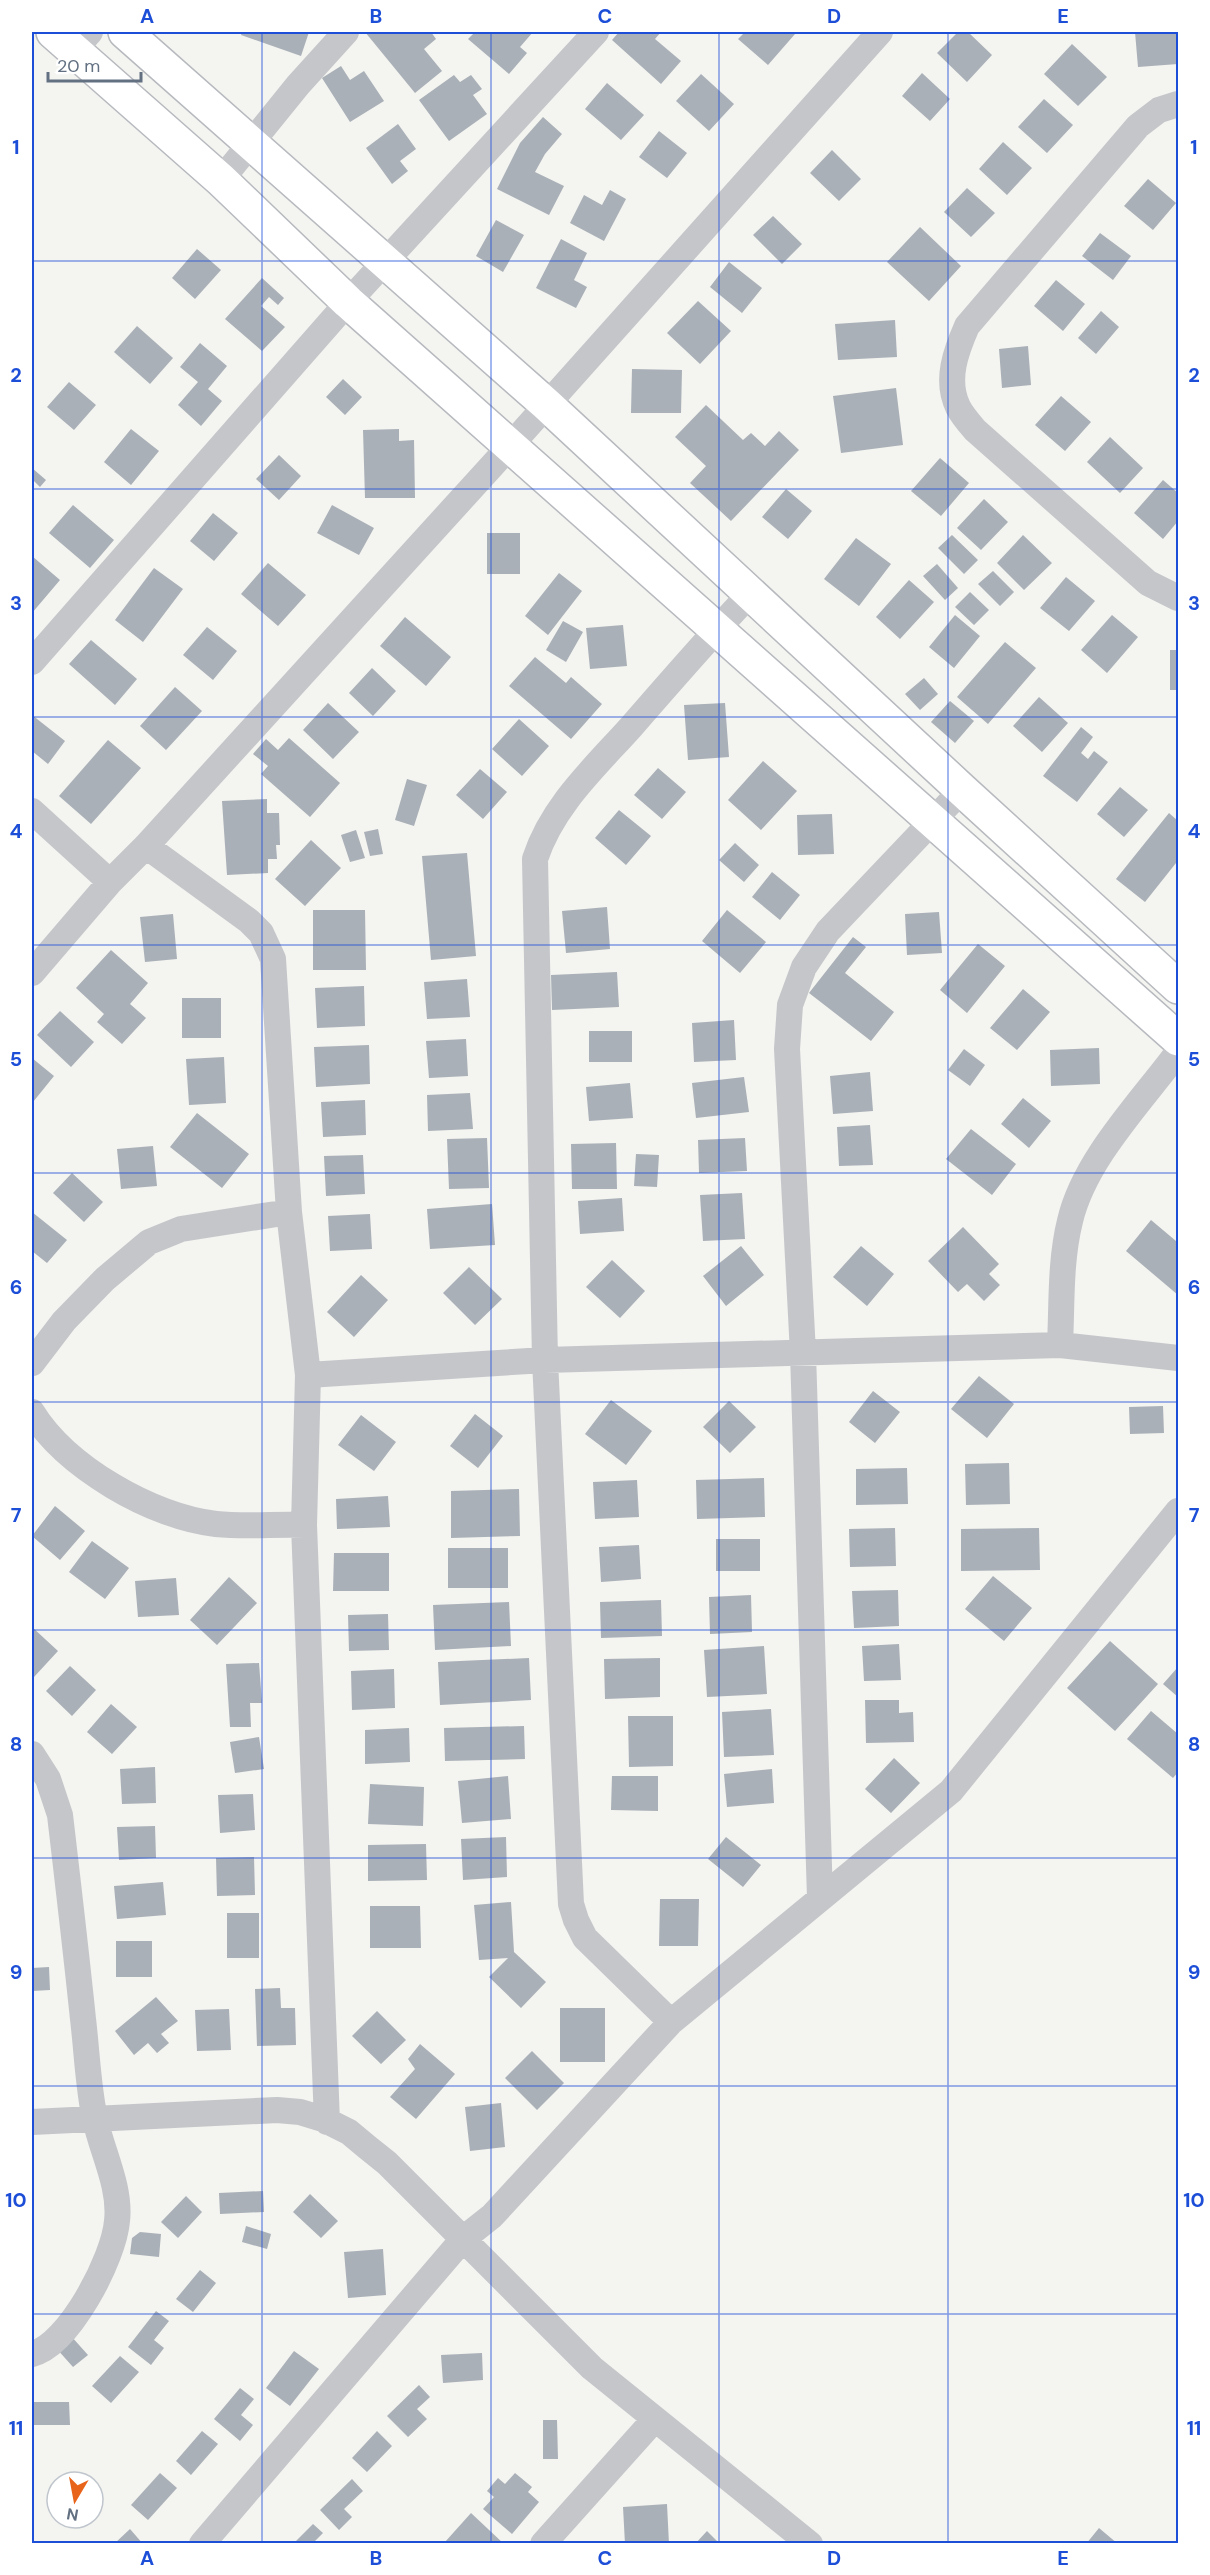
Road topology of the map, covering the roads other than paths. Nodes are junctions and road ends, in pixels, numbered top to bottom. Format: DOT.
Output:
graph roads {
  1 [pos="125,32"];
  2 [pos="346,32"];
  3 [pos="596,32"];
  4 [pos="880,32"];
  5 [pos="72,38"];
  6 [pos="1179,104"];
  7 [pos="250,144"];
  8 [pos="221,180"];
  9 [pos="384,263"];
  10 [pos="348,302"];
  11 [pos="546,404"];
  12 [pos="510,446"];
  13 [pos="750,594"];
  14 [pos="1179,598"];
  15 [pos="717,629"];
  16 [pos="32,662"];
  17 [pos="962,790"];
  18 [pos="32,811"];
  19 [pos="933,820"];
  20 [pos="146,846"];
  21 [pos="110,882"];
  22 [pos="32,973"];
  23 [pos="1179,987"];
  24 [pos="1179,1039"];
  25 [pos="1179,1052"];
  26 [pos="289,1212"];
  27 [pos="1060,1345"];
  28 [pos="803,1353"];
  29 [pos="1179,1358"];
  30 [pos="545,1360"];
  31 [pos="32,1363"];
  32 [pos="308,1375"];
  33 [pos="32,1412"];
  34 [pos="1179,1511"];
  35 [pos="304,1525"];
  36 [pos="32,1754"];
  37 [pos="820,1898"];
  38 [pos="671,2022"];
  39 [pos="95,2119"];
  40 [pos="32,2122"];
  41 [pos="327,2122"];
  42 [pos="463,2239"];
  43 [pos="32,2355"];
  44 [pos="654,2420"];
  45 [pos="202,2544"];
  46 [pos="543,2544"];
  47 [pos="810,2544"];
  1 -- 7 [label="street"];
  2 -- 7 [label="street"];
  3 -- 9 [label="street"];
  4 -- 11 [label="street"];
  5 -- 8 [label="street"];
  6 -- 14 [label="street"];
  7 -- 8 [label="street"];
  7 -- 9 [label="street"];
  8 -- 10 [label="street"];
  9 -- 10 [label="street"];
  9 -- 11 [label="street"];
  10 -- 12 [label="street"];
  10 -- 16 [label="street"];
  11 -- 12 [label="street"];
  11 -- 13 [label="street"];
  12 -- 15 [label="street"];
  12 -- 20 [label="street"];
  13 -- 15 [label="street"];
  13 -- 17 [label="street"];
  15 -- 19 [label="street"];
  15 -- 30 [label="street"];
  17 -- 19 [label="street"];
  17 -- 23 [label="street"];
  18 -- 21 [label="street"];
  19 -- 24 [label="street"];
  19 -- 28 [label="street"];
  20 -- 21 [label="street"];
  20 -- 26 [label="street"];
  21 -- 22 [label="street"];
  25 -- 27 [label="street"];
  26 -- 31 [label="street"];
  26 -- 32 [label="street"];
  27 -- 28 [label="street"];
  27 -- 29 [label="street"];
  28 -- 30 [label="street"];
  28 -- 37 [label="street"];
  30 -- 32 [label="street"];
  30 -- 38 [label="street"];
  32 -- 35 [label="street"];
  33 -- 35 [label="street"];
  34 -- 37 [label="street"];
  35 -- 41 [label="street"];
  36 -- 39 [label="street"];
  37 -- 38 [label="street"];
  38 -- 42 [label="street"];
  39 -- 40 [label="street"];
  39 -- 41 [label="street"];
  39 -- 43 [label="street"];
  41 -- 42 [label="street"];
  42 -- 44 [label="street"];
  42 -- 45 [label="street"];
  44 -- 46 [label="street"];
  44 -- 47 [label="street"];
}
